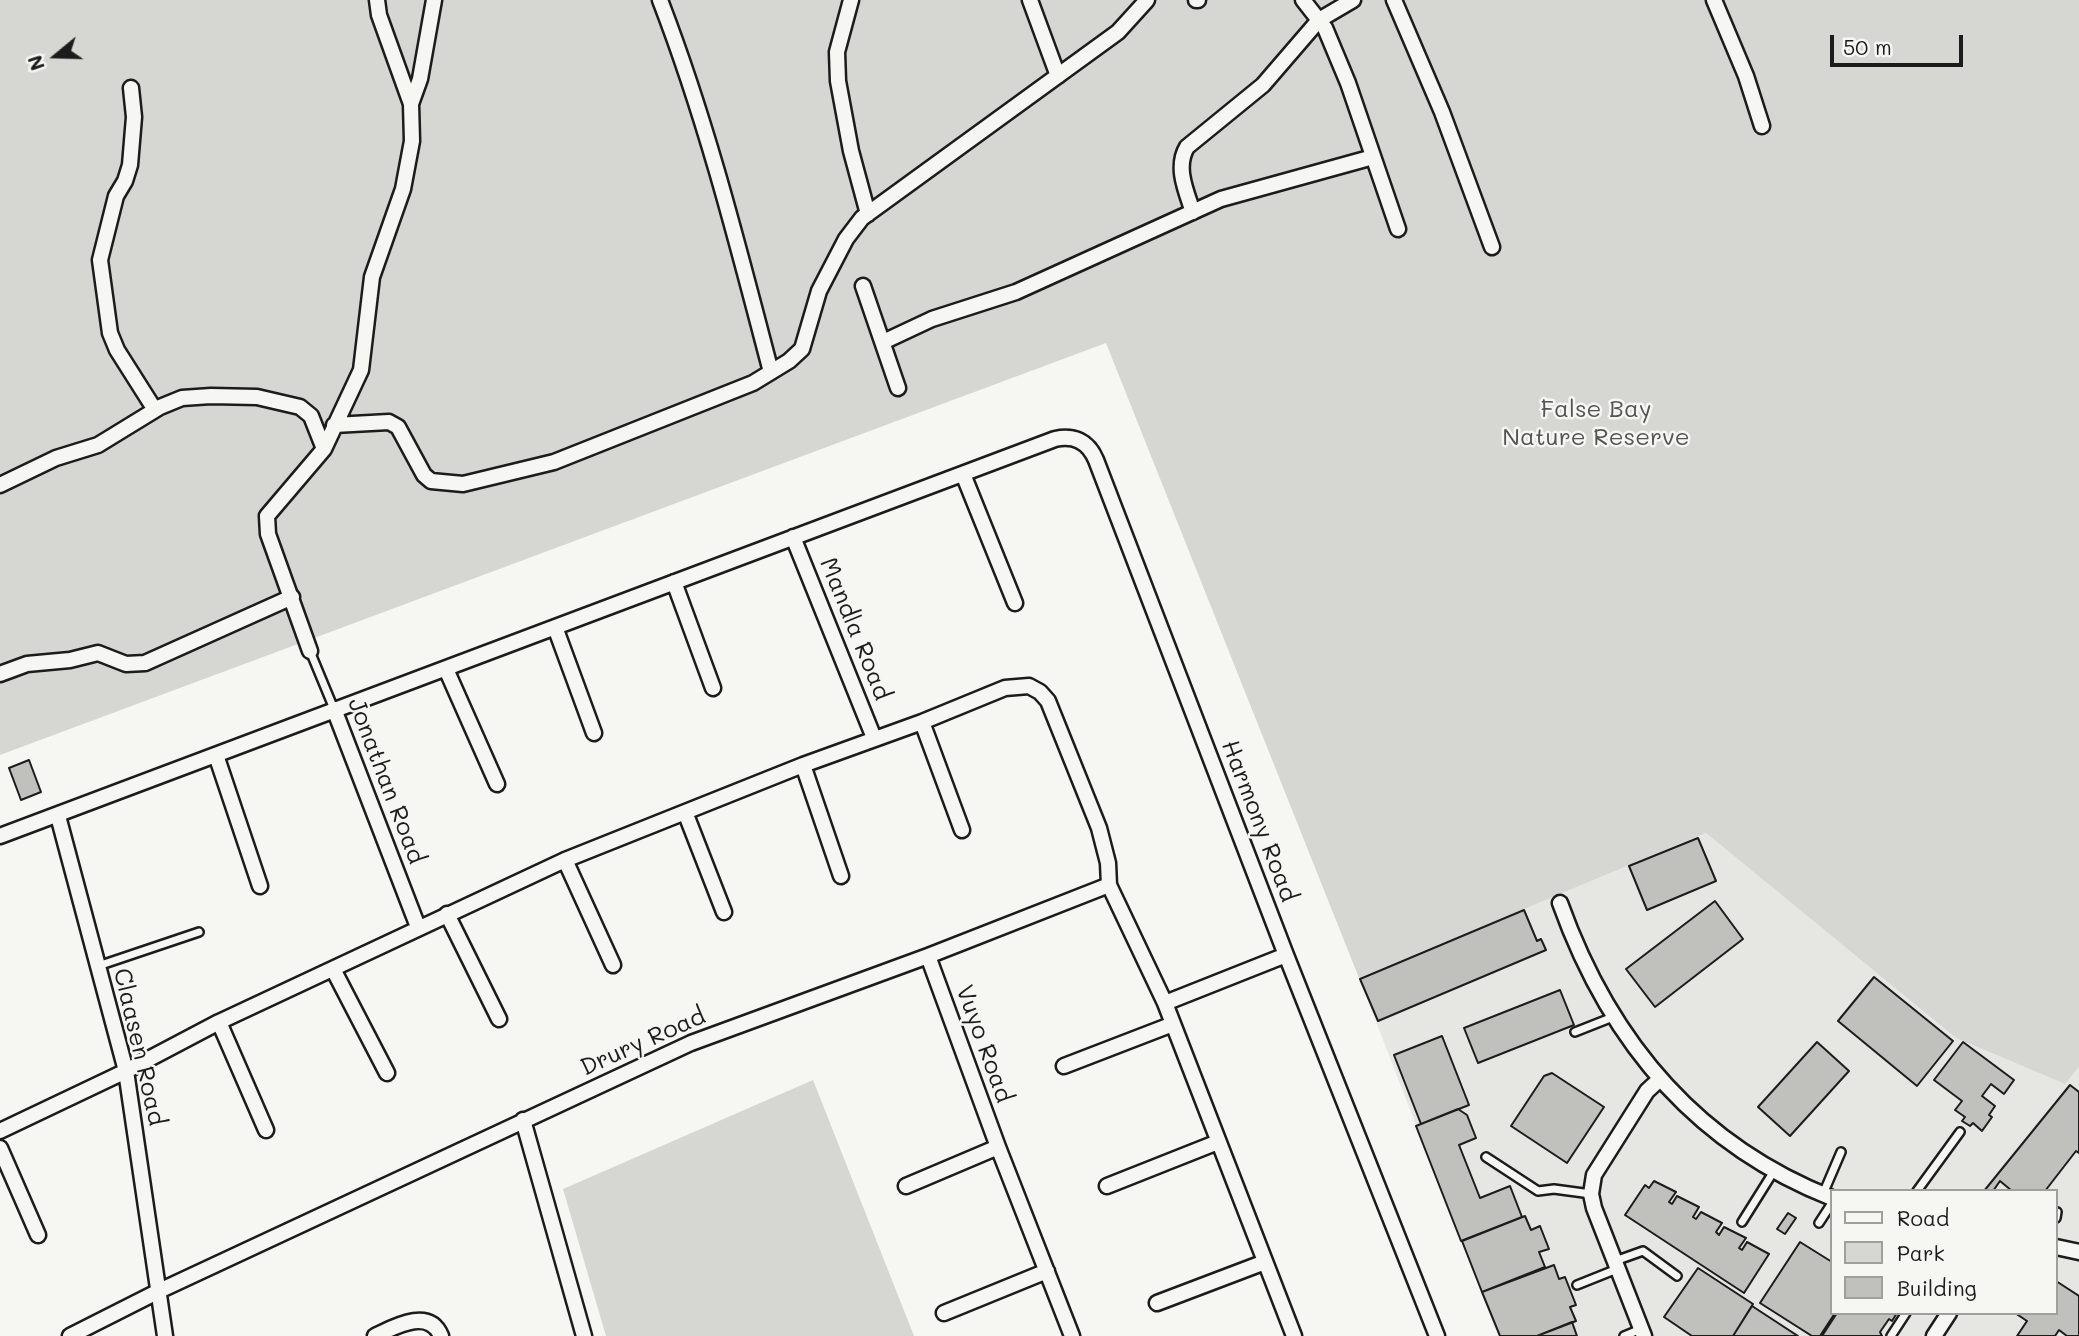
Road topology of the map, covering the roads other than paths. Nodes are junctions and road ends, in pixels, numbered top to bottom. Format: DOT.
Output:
graph roads {
  1 [pos="377,0"];
  2 [pos="434,0"];
  3 [pos="660,0"];
  4 [pos="851,0"];
  5 [pos="1030,0"];
  6 [pos="1147,0"];
  7 [pos="1303,0"];
  8 [pos="1353,0"];
  9 [pos="1394,0"];
  10 [pos="1714,0"];
  11 [pos="1319,20"];
  12 [pos="1058,76"];
  13 [pos="131,88"];
  14 [pos="411,104"];
  15 [pos="1762,127"];
  16 [pos="1373,157"];
  17 [pos="1193,212"];
  18 [pos="868,214"];
  19 [pos="1398,229"];
  20 [pos="1492,247"];
  21 [pos="863,286"];
  22 [pos="883,342"];
  23 [pos="771,372"];
  24 [pos="898,388"];
  25 [pos="155,410"];
  26 [pos="334,425"];
  27 [pos="324,449"];
  28 [pos="963,474"];
  29 [pos="0,485"];
  30 [pos="793,537"];
  31 [pos="674,582"];
  32 [pos="292,597"];
  33 [pos="1014,603"];
  34 [pos="555,627"];
  35 [pos="310,651"];
  36 [pos="446,669"];
  37 [pos="0,674"];
  38 [pos="713,688"];
  39 [pos="334,709"];
  40 [pos="922,722"];
  41 [pos="594,733"];
  42 [pos="874,738"];
  43 [pos="215,755"];
  44 [pos="803,765"];
  45 [pos="497,784"];
  46 [pos="685,812"];
  47 [pos="58,816"];
  48 [pos="962,830"];
  49 [pos="0,836"];
  50 [pos="565,860"];
  51 [pos="841,876"];
  52 [pos="1110,885"];
  53 [pos="261,886"];
  54 [pos="1560,903"];
  55 [pos="724,912"];
  56 [pos="447,914"];
  57 [pos="418,927"];
  58 [pos="199,932"];
  59 [pos="1286,955"];
  60 [pos="928,956"];
  61 [pos="613,965"];
  62 [pos="98,966"];
  63 [pos="333,969"];
  64 [pos="1165,1003"];
  65 [pos="1613,1017"];
  66 [pos="499,1019"];
  67 [pos="219,1022"];
  68 [pos="1173,1024"];
  69 [pos="1575,1032"];
  70 [pos="1064,1066"];
  71 [pos="126,1071"];
  72 [pos="387,1073"];
  73 [pos="1660,1079"];
  74 [pos="523,1120"];
  75 [pos="266,1130"];
  76 [pos="0,1131"];
  77 [pos="1960,1132"];
  78 [pos="1218,1142"];
  79 [pos="998,1147"];
  80 [pos="0,1148"];
  81 [pos="1840,1152"];
  82 [pos="1486,1157"];
  83 [pos="1774,1171"];
  84 [pos="906,1186"];
  85 [pos="1107,1186"];
  86 [pos="1831,1189"];
  87 [pos="1918,1189"];
  88 [pos="1591,1194"];
  89 [pos="1829,1198"];
  90 [pos="1742,1222"];
  91 [pos="1819,1223"];
  92 [pos="38,1235"];
  93 [pos="2058,1247"];
  94 [pos="2079,1252"];
  95 [pos="1265,1262"];
  96 [pos="1617,1265"];
  97 [pos="1047,1271"];
  98 [pos="1677,1276"];
  99 [pos="1577,1285"];
  100 [pos="159,1291"];
  101 [pos="1157,1303"];
  102 [pos="944,1313"];
  103 [pos="1905,1315"];
  104 [pos="1948,1315"];
  105 [pos="1643,1333"];
  106 [pos="70,1336"];
  107 [pos="165,1336"];
  108 [pos="375,1336"];
  109 [pos="441,1336"];
  110 [pos="584,1336"];
  111 [pos="1072,1336"];
  112 [pos="1294,1336"];
  113 [pos="1437,1336"];
  114 [pos="1624,1336"];
  115 [pos="1891,1336"];
  116 [pos="1934,1336"];
  1 -- 14 [label="street"];
  2 -- 14 [label="street"];
  3 -- 23 [label="street"];
  4 -- 18 [label="street"];
  5 -- 12 [label="street"];
  6 -- 12 [label="street"];
  7 -- 11 [label="street"];
  8 -- 11 [label="street"];
  9 -- 20 [label="street"];
  10 -- 15 [label="street"];
  11 -- 16 [label="street"];
  11 -- 17 [label="street"];
  12 -- 18 [label="street"];
  13 -- 25 [label="street"];
  14 -- 26 [label="street"];
  16 -- 17 [label="street"];
  16 -- 19 [label="street"];
  17 -- 22 [label="street"];
  18 -- 23 [label="street"];
  21 -- 22 [label="street"];
  22 -- 24 [label="street"];
  23 -- 26 [label="street"];
  25 -- 27 [label="street"];
  25 -- 29 [label="street"];
  26 -- 27 [label="street"];
  27 -- 32 [label="street"];
  28 -- 30 [label="street, Harmony Road"];
  28 -- 33 [label="street"];
  28 -- 59 [label="street, Harmony Road"];
  30 -- 31 [label="street, Harmony Road"];
  30 -- 42 [label="street, Mandla Road"];
  31 -- 34 [label="street, Harmony Road"];
  31 -- 38 [label="street"];
  32 -- 35 [label="street"];
  32 -- 37 [label="street"];
  34 -- 36 [label="street, Harmony Road"];
  34 -- 41 [label="street"];
  35 -- 39 [label="lane, Jonathan Road"];
  36 -- 39 [label="street, Harmony Road"];
  36 -- 45 [label="street"];
  39 -- 43 [label="street, Harmony Road"];
  39 -- 57 [label="street, Jonathan Road"];
  40 -- 42 [label="street"];
  40 -- 48 [label="street"];
  40 -- 52 [label="street"];
  42 -- 44 [label="street"];
  43 -- 47 [label="street, Harmony Road"];
  43 -- 53 [label="street"];
  44 -- 46 [label="street"];
  44 -- 51 [label="street"];
  46 -- 50 [label="street"];
  46 -- 55 [label="street"];
  47 -- 49 [label="street, Harmony Road"];
  47 -- 62 [label="street, Claasen Road"];
  50 -- 56 [label="street"];
  50 -- 61 [label="street"];
  52 -- 60 [label="street, Drury Road"];
  52 -- 64 [label="street"];
  54 -- 65 [label="street"];
  56 -- 57 [label="street"];
  56 -- 66 [label="street"];
  57 -- 63 [label="street"];
  58 -- 62 [label="lane"];
  59 -- 64 [label="street"];
  59 -- 113 [label="street, Harmony Road"];
  60 -- 74 [label="street, Drury Road"];
  60 -- 79 [label="street, Vuyo Road"];
  62 -- 71 [label="street, Claasen Road"];
  63 -- 67 [label="street"];
  63 -- 72 [label="street"];
  64 -- 68 [label="street"];
  65 -- 69 [label="lane"];
  65 -- 73 [label="street"];
  67 -- 71 [label="street"];
  67 -- 75 [label="street"];
  68 -- 70 [label="street"];
  68 -- 78 [label="street"];
  71 -- 76 [label="street"];
  71 -- 100 [label="street, Claasen Road"];
  73 -- 83 [label="street"];
  73 -- 88 [label="street"];
  74 -- 100 [label="street, Drury Road"];
  74 -- 110 [label="street"];
  77 -- 87 [label="lane"];
  78 -- 85 [label="street"];
  78 -- 95 [label="street"];
  79 -- 84 [label="street"];
  79 -- 97 [label="street, Vuyo Road"];
  80 -- 92 [label="street"];
  81 -- 86 [label="lane"];
  82 -- 88 [label="lane"];
  83 -- 89 [label="street"];
  83 -- 90 [label="lane"];
  88 -- 96 [label="street"];
  89 -- 91 [label="lane"];
  93 -- 94 [label="street"];
  95 -- 101 [label="street"];
  95 -- 112 [label="street"];
  96 -- 98 [label="lane"];
  96 -- 99 [label="lane"];
  96 -- 105 [label="street"];
  97 -- 102 [label="street"];
  97 -- 111 [label="street, Vuyo Road"];
  100 -- 106 [label="street, Drury Road"];
  100 -- 107 [label="street, Claasen Road"];
  103 -- 115 [label="lane"];
  104 -- 116 [label="street"];
  105 -- 114 [label="lane"];
  108 -- 109 [label="street"];
}
